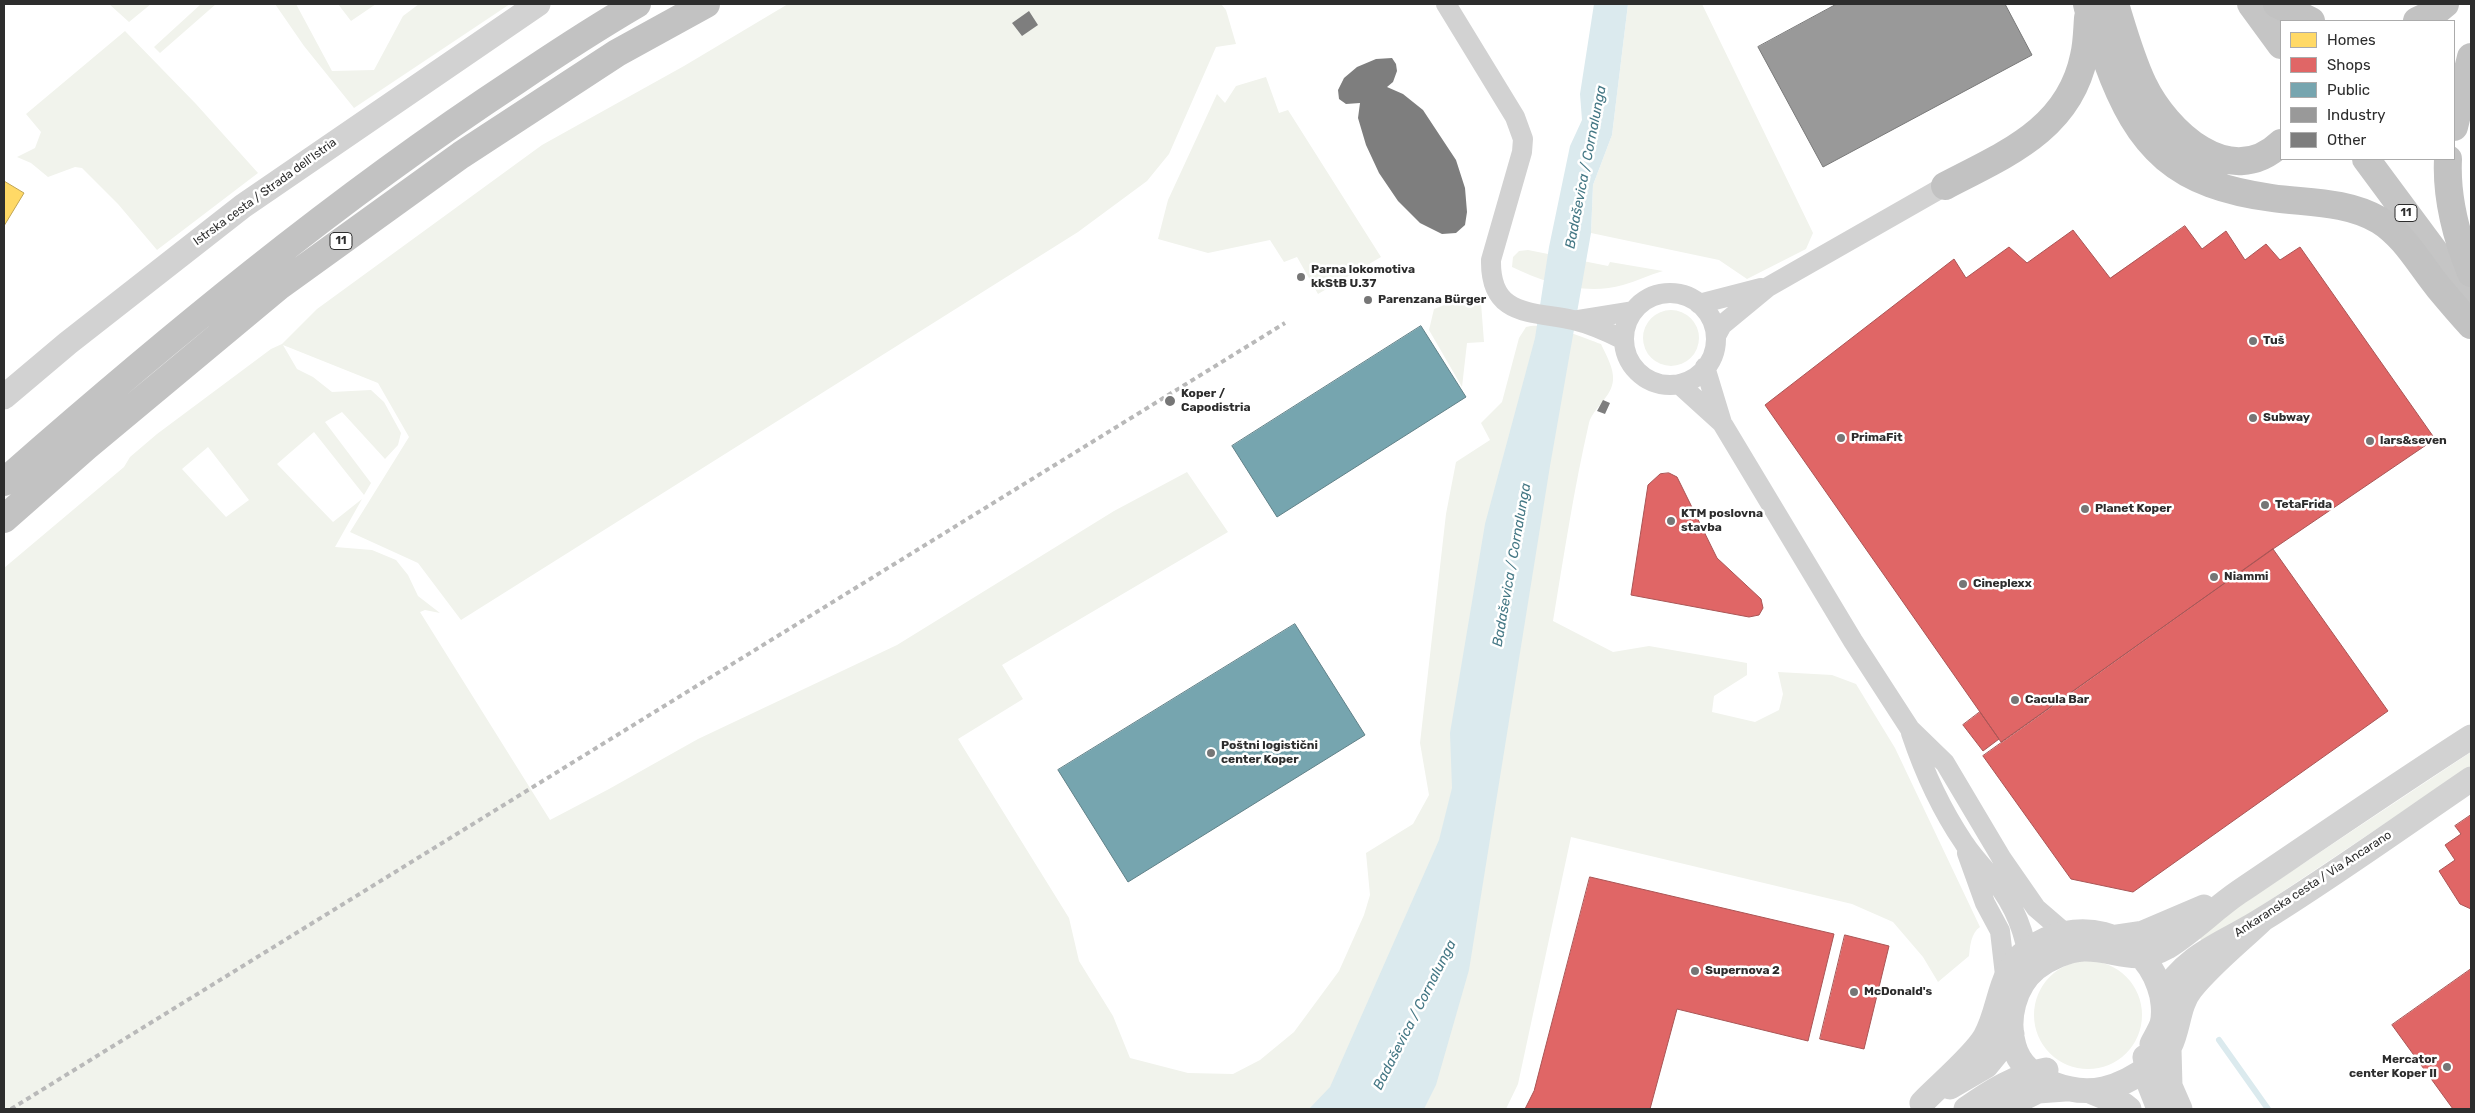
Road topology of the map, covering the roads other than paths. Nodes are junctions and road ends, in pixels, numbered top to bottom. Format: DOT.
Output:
graph roads {
  1 [pos="538,4"];
  2 [pos="637,4"];
  3 [pos="706,4"];
  4 [pos="1446,4"];
  5 [pos="2115,4"];
  6 [pos="2251,4"];
  7 [pos="2277,4"];
  8 [pos="2446,4"];
  9 [pos="2088,8"];
  10 [pos="2309,20"];
  11 [pos="2419,20"];
  12 [pos="2280,43"];
  13 [pos="2471,57"];
  14 [pos="2455,122"];
  15 [pos="2280,144"];
  16 [pos="2367,160"];
  17 [pos="2448,160"];
  18 [pos="1945,186"];
  19 [pos="2458,270"];
  20 [pos="1768,287"];
  21 [pos="2471,295"];
  22 [pos="1699,304"];
  23 [pos="1633,311"];
  24 [pos="2471,312"];
  25 [pos="1575,320"];
  26 [pos="2471,324"];
  27 [pos="1716,336"];
  28 [pos="1624,340"];
  29 [pos="1705,367"];
  30 [pos="1679,384"];
  31 [pos="4,397"];
  32 [pos="1722,423"];
  33 [pos="4,482"];
  34 [pos="4,519"];
  35 [pos="1910,729"];
  36 [pos="2471,737"];
  37 [pos="2471,780"];
  38 [pos="1964,844"];
  39 [pos="2234,895"];
  40 [pos="2262,920"];
  41 [pos="2065,932"];
  42 [pos="2116,937"];
  43 [pos="2141,955"];
  44 [pos="2021,967"];
  45 [pos="2162,996"];
  46 [pos="2012,1034"];
  47 [pos="2169,1050"];
  48 [pos="2146,1063"];
  49 [pos="2031,1073"];
  50 [pos="2066,1089"];
  51 [pos="2092,1092"];
  52 [pos="1917,1106"];
  53 [pos="1966,1109"];
  54 [pos="2002,1109"];
  55 [pos="2129,1109"];
  56 [pos="2159,1109"];
  57 [pos="2180,1109"];
  1 -- 31 [label="street, Istrska cesta / Strada dell'Istria"];
  2 -- 33 [label="highway, 11"];
  3 -- 34 [label="highway, 11"];
  4 -- 25 [label="street"];
  5 -- 15 [label="highway"];
  6 -- 12 [label="main road"];
  7 -- 10 [label="highway"];
  8 -- 11 [label="highway"];
  9 -- 18 [label="highway"];
  9 -- 26 [label="highway"];
  13 -- 14 [label="highway"];
  16 -- 19 [label="main road, 11"];
  17 -- 19 [label="highway"];
  18 -- 20 [label="street"];
  19 -- 21 [label="main road, 11"];
  19 -- 24 [label="main road, 11"];
  20 -- 22 [label="street"];
  20 -- 27 [label="street"];
  22 -- 23 [label="street"];
  22 -- 27 [label="street"];
  23 -- 25 [label="street"];
  23 -- 28 [label="street"];
  25 -- 28 [label="street"];
  27 -- 29 [label="street"];
  28 -- 30 [label="street"];
  29 -- 30 [label="street"];
  29 -- 32 [label="street"];
  30 -- 32 [label="street"];
  32 -- 35 [label="street"];
  35 -- 38 [label="street"];
  35 -- 41 [label="street"];
  36 -- 39 [label="street"];
  37 -- 40 [label="street, Ankaranska cesta / Via Ancarano"];
  38 -- 44 [label="street"];
  38 -- 44 [label="street"];
  39 -- 42 [label="street"];
  39 -- 43 [label="street"];
  40 -- 45 [label="street, Ankaranska cesta / Via Ancarano"];
  40 -- 47 [label="street"];
  41 -- 42 [label="street"];
  41 -- 44 [label="street"];
  42 -- 43 [label="street"];
  43 -- 44 [label="street"];
  43 -- 45 [label="street"];
  44 -- 46 [label="street"];
  44 -- 52 [label="street"];
  45 -- 48 [label="street"];
  46 -- 49 [label="street"];
  46 -- 52 [label="street"];
  47 -- 48 [label="street"];
  47 -- 57 [label="street"];
  48 -- 49 [label="street"];
  48 -- 51 [label="street"];
  48 -- 56 [label="street"];
  49 -- 50 [label="street"];
  49 -- 53 [label="street"];
  50 -- 51 [label="street"];
  50 -- 54 [label="street"];
  51 -- 55 [label="street"];
}
